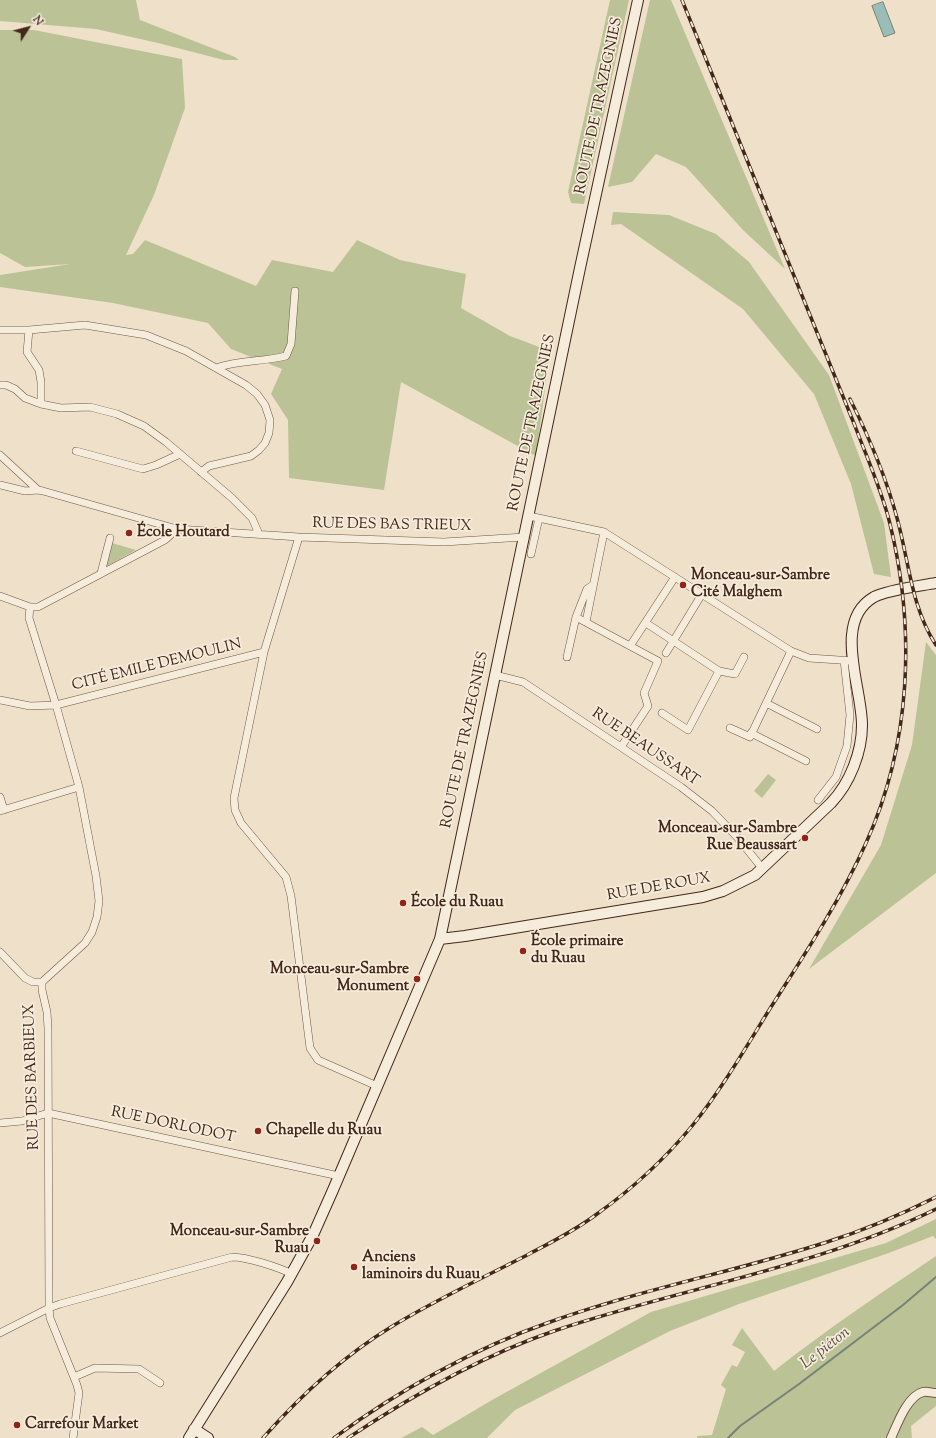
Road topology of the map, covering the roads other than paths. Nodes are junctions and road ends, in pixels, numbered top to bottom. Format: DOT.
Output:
graph roads {
  1 [pos="638,0"];
  2 [pos="295,291"];
  3 [pos="0,330"];
  4 [pos="29,330"];
  5 [pos="216,368"];
  6 [pos="0,385"];
  7 [pos="41,404"];
  8 [pos="76,451"];
  9 [pos="180,454"];
  10 [pos="0,455"];
  11 [pos="202,472"];
  12 [pos="0,485"];
  13 [pos="38,490"];
  14 [pos="534,517"];
  15 [pos="177,529"];
  16 [pos="604,532"];
  17 [pos="259,534"];
  18 [pos="299,537"];
  19 [pos="524,537"];
  20 [pos="110,538"];
  21 [pos="531,554"];
  22 [pos="101,573"];
  23 [pos="675,577"];
  24 [pos="936,584"];
  25 [pos="593,585"];
  26 [pos="702,594"];
  27 [pos="0,596"];
  28 [pos="30,607"];
  29 [pos="576,617"];
  30 [pos="586,622"];
  31 [pos="646,623"];
  32 [pos="674,641"];
  33 [pos="630,646"];
  34 [pos="791,651"];
  35 [pos="264,652"];
  36 [pos="666,653"];
  37 [pos="567,657"];
  38 [pos="744,657"];
  39 [pos="849,660"];
  40 [pos="719,670"];
  41 [pos="496,675"];
  42 [pos="0,700"];
  43 [pos="766,703"];
  44 [pos="56,705"];
  45 [pos="662,713"];
  46 [pos="730,728"];
  47 [pos="817,728"];
  48 [pos="751,733"];
  49 [pos="621,747"];
  50 [pos="806,760"];
  51 [pos="79,786"];
  52 [pos="0,797"];
  53 [pos="818,800"];
  54 [pos="2,811"];
  55 [pos="762,868"];
  56 [pos="440,938"];
  57 [pos="0,952"];
  58 [pos="42,982"];
  59 [pos="377,1086"];
  60 [pos="48,1113"];
  61 [pos="0,1124"];
  62 [pos="339,1176"];
  63 [pos="292,1274"];
  64 [pos="49,1308"];
  65 [pos="0,1333"];
  66 [pos="74,1377"];
  67 [pos="160,1383"];
  68 [pos="936,1393"];
  69 [pos="192,1434"];
  70 [pos="73,1438"];
  71 [pos="208,1438"];
  72 [pos="891,1438"];
  1 -- 14 [label="main road, ROUTE DE TRAZEGNIES"];
  2 -- 5 [label="street"];
  3 -- 4 [label="street"];
  4 -- 5 [label="street"];
  4 -- 7 [label="street"];
  5 -- 11 [label="street"];
  6 -- 7 [label="street"];
  7 -- 9 [label="street"];
  8 -- 9 [label="street"];
  9 -- 11 [label="street"];
  10 -- 13 [label="street"];
  11 -- 17 [label="street"];
  12 -- 13 [label="street"];
  13 -- 15 [label="street, RUE DES BAS TRIEUX"];
  14 -- 16 [label="street"];
  14 -- 19 [label="main road, ROUTE DE TRAZEGNIES"];
  14 -- 21 [label="street"];
  15 -- 17 [label="street, RUE DES BAS TRIEUX"];
  15 -- 22 [label="street"];
  16 -- 23 [label="street"];
  16 -- 25 [label="street"];
  17 -- 18 [label="street, RUE DES BAS TRIEUX"];
  18 -- 19 [label="street, RUE DES BAS TRIEUX"];
  18 -- 35 [label="street"];
  19 -- 41 [label="main road, ROUTE DE TRAZEGNIES"];
  20 -- 22 [label="street"];
  22 -- 28 [label="street"];
  23 -- 26 [label="street"];
  23 -- 31 [label="street"];
  24 -- 39 [label="main road, RUE DE ROUX"];
  25 -- 29 [label="street"];
  25 -- 30 [label="street"];
  26 -- 32 [label="street"];
  26 -- 34 [label="street"];
  27 -- 28 [label="street"];
  28 -- 44 [label="street, RUE DES BARBIEUX"];
  29 -- 30 [label="street"];
  29 -- 37 [label="street"];
  30 -- 33 [label="street"];
  31 -- 32 [label="street"];
  31 -- 33 [label="street"];
  32 -- 36 [label="street"];
  32 -- 40 [label="street"];
  33 -- 49 [label="street"];
  34 -- 39 [label="street"];
  34 -- 43 [label="street"];
  35 -- 44 [label="street, CITÉ EMILE DEMOULIN"];
  35 -- 59 [label="street"];
  38 -- 40 [label="street"];
  39 -- 53 [label="street, RUE DE ROUX"];
  39 -- 55 [label="main road, RUE DE ROUX"];
  40 -- 45 [label="street"];
  41 -- 49 [label="street, RUE BEAUSSART"];
  41 -- 56 [label="main road, ROUTE DE TRAZEGNIES"];
  42 -- 44 [label="street, CITÉ EMILE DEMOULIN"];
  43 -- 47 [label="street"];
  43 -- 48 [label="street"];
  44 -- 51 [label="street, RUE DES BARBIEUX"];
  46 -- 48 [label="street"];
  48 -- 50 [label="street"];
  49 -- 55 [label="street, RUE BEAUSSART"];
  51 -- 54 [label="street"];
  51 -- 58 [label="street, RUE DES BARBIEUX"];
  52 -- 54 [label="street"];
  55 -- 56 [label="main road, RUE DE ROUX"];
  56 -- 59 [label="main road, ROUTE DE TRAZEGNIES"];
  57 -- 58 [label="street"];
  58 -- 60 [label="street, RUE DES BARBIEUX"];
  59 -- 62 [label="main road, ROUTE DE TRAZEGNIES"];
  60 -- 61 [label="street"];
  60 -- 62 [label="street, RUE DORLODOT"];
  60 -- 64 [label="street, RUE DES BARBIEUX"];
  62 -- 63 [label="main road, ROUTE DE TRAZEGNIES"];
  63 -- 64 [label="street"];
  63 -- 69 [label="main road, ROUTE DE TRAZEGNIES"];
  64 -- 65 [label="street"];
  64 -- 66 [label="street, RUE DES BARBIEUX"];
  66 -- 67 [label="street"];
  66 -- 70 [label="street, RUE DES BARBIEUX"];
  68 -- 72 [label="street"];
  69 -- 71 [label="main road"];
}
